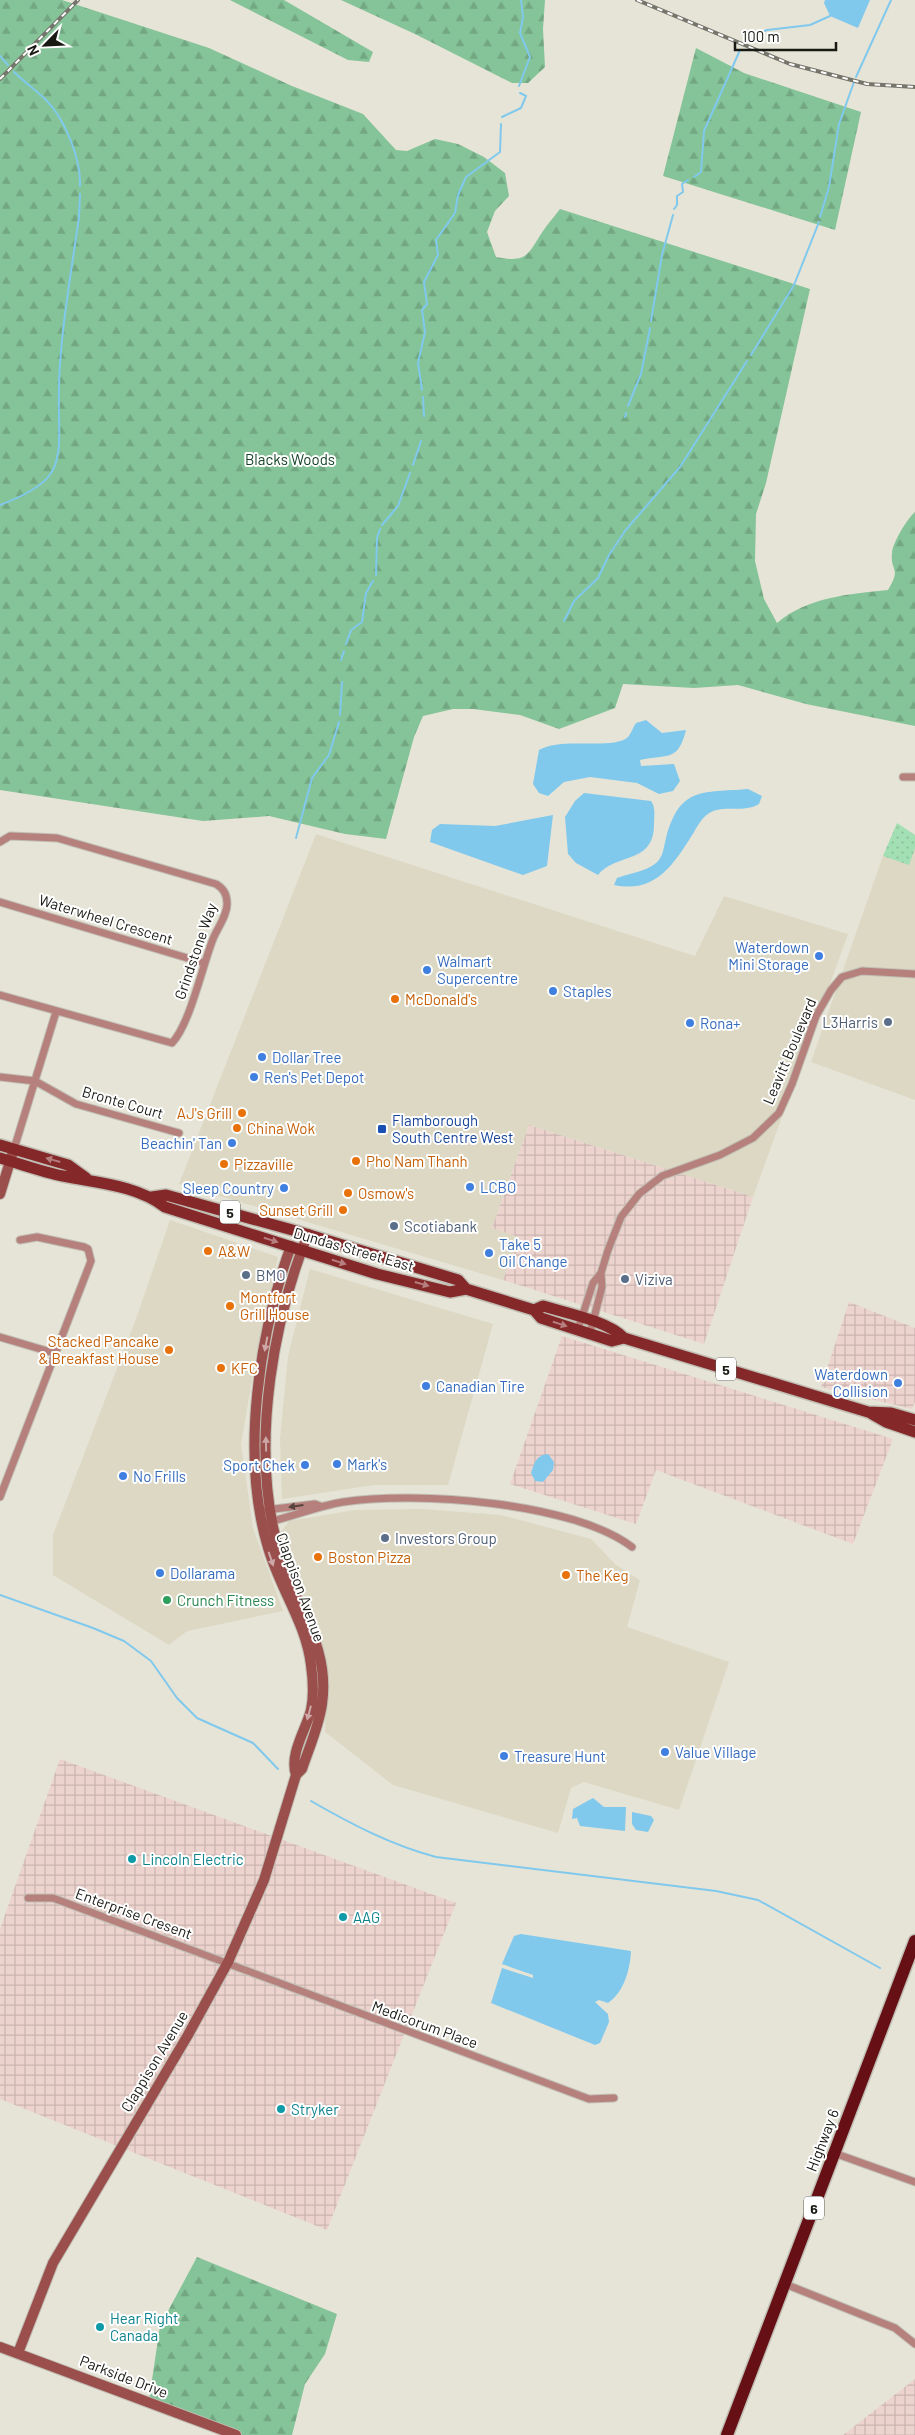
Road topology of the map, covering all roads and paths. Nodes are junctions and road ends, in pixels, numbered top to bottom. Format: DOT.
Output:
graph roads {
  1 [pos="903,776"];
  2 [pos="915,777"];
  3 [pos="0,842"];
  4 [pos="0,902"];
  5 [pos="204,963"];
  6 [pos="915,974"];
  7 [pos="0,995"];
  8 [pos="56,1012"];
  9 [pos="0,1077"];
  10 [pos="35,1081"];
  11 [pos="179,1133"];
  12 [pos="0,1145"];
  13 [pos="14,1149"];
  14 [pos="5,1159"];
  15 [pos="88,1179"];
  16 [pos="0,1194"];
  17 [pos="152,1197"];
  18 [pos="296,1231"];
  19 [pos="308,1234"];
  20 [pos="20,1240"];
  21 [pos="296,1248"];
  22 [pos="601,1274"];
  23 [pos="466,1289"];
  24 [pos="534,1310"];
  25 [pos="581,1318"];
  26 [pos="591,1327"];
  27 [pos="578,1329"];
  28 [pos="0,1337"];
  29 [pos="54,1353"];
  30 [pos="868,1412"];
  31 [pos="915,1420"];
  32 [pos="915,1432"];
  33 [pos="0,1497"];
  34 [pos="320,1506"];
  35 [pos="266,1510"];
  36 [pos="268,1522"];
  37 [pos="632,1547"];
  38 [pos="28,1898"];
  39 [pos="915,1941"];
  40 [pos="228,1962"];
  41 [pos="614,2098"];
  42 [pos="834,2153"];
  43 [pos="915,2182"];
  44 [pos="786,2284"];
  45 [pos="915,2344"];
  46 [pos="0,2347"];
  47 [pos="18,2354"];
  48 [pos="236,2435"];
  49 [pos="727,2435"];
  1 -- 2 [label="street"];
  3 -- 5 [label="street, Grindstone Way"];
  4 -- 5 [label="street, Waterwheel Crescent"];
  5 -- 8 [label="street, Grindstone Way"];
  6 -- 22 [label="street, Leavitt Boulevard"];
  7 -- 8 [label="street, Grindstone Way"];
  8 -- 10 [label="street"];
  9 -- 10 [label="street"];
  10 -- 11 [label="street, Bronte Court"];
  10 -- 13 [label="street"];
  12 -- 13 [label="main road, Dundas Street East / 5"];
  13 -- 14 [label="main road"];
  15 -- 13 [label="main road, Dundas Street East / 5, one-way"];
  14 -- 15 [label="main road, Dundas Street East / 5"];
  14 -- 16 [label="main road"];
  15 -- 17 [label="main road, Dundas Street East / 5"];
  17 -- 18 [label="main road, Dundas Street East / 5"];
  17 -- 21 [label="main road, Dundas Street East / 5, one-way"];
  18 -- 19 [label="main road, Dundas Street East / 5"];
  18 -- 21 [label="street, Clappison Avenue"];
  19 -- 21 [label="main road, Clappison Avenue"];
  19 -- 23 [label="main road, Dundas Street East / 5"];
  20 -- 29 [label="street"];
  21 -- 23 [label="main road, Dundas Street East / 5, one-way"];
  21 -- 35 [label="main road, Clappison Avenue"];
  22 -- 25 [label="street, Leavitt Boulevard"];
  22 -- 26 [label="street, Leavitt Boulevard"];
  23 -- 24 [label="main road, Dundas Street East / 5"];
  24 -- 25 [label="main road, Dundas Street East / 5"];
  24 -- 27 [label="main road, Dundas Street East / 5, one-way"];
  25 -- 26 [label="main road, Dundas Street East / 5"];
  25 -- 27 [label="street, Leavitt Boulevard"];
  26 -- 27 [label="main road, Dundas Street East / 5"];
  26 -- 30 [label="main road, Dundas Street East / 5"];
  28 -- 29 [label="street"];
  29 -- 33 [label="street"];
  30 -- 31 [label="main road, Dundas Street East / 5"];
  30 -- 32 [label="main road, Dundas Street East / 5"];
  34 -- 35 [label="street, one-way"];
  34 -- 36 [label="street"];
  34 -- 37 [label="street"];
  35 -- 36 [label="main road, Clappison Avenue"];
  36 -- 40 [label="main road, Clappison Avenue"];
  38 -- 40 [label="street, Enterprise Cresent"];
  39 -- 42 [label="highway, Highway 6 / 6"];
  40 -- 41 [label="street, Medicorum Place"];
  40 -- 47 [label="main road, Clappison Avenue"];
  42 -- 43 [label="street"];
  42 -- 44 [label="highway, Highway 6 / 6"];
  44 -- 45 [label="street"];
  44 -- 49 [label="highway, Highway 6 / 6"];
  46 -- 47 [label="main road, Parkside Drive"];
  47 -- 48 [label="main road, Parkside Drive"];
}
